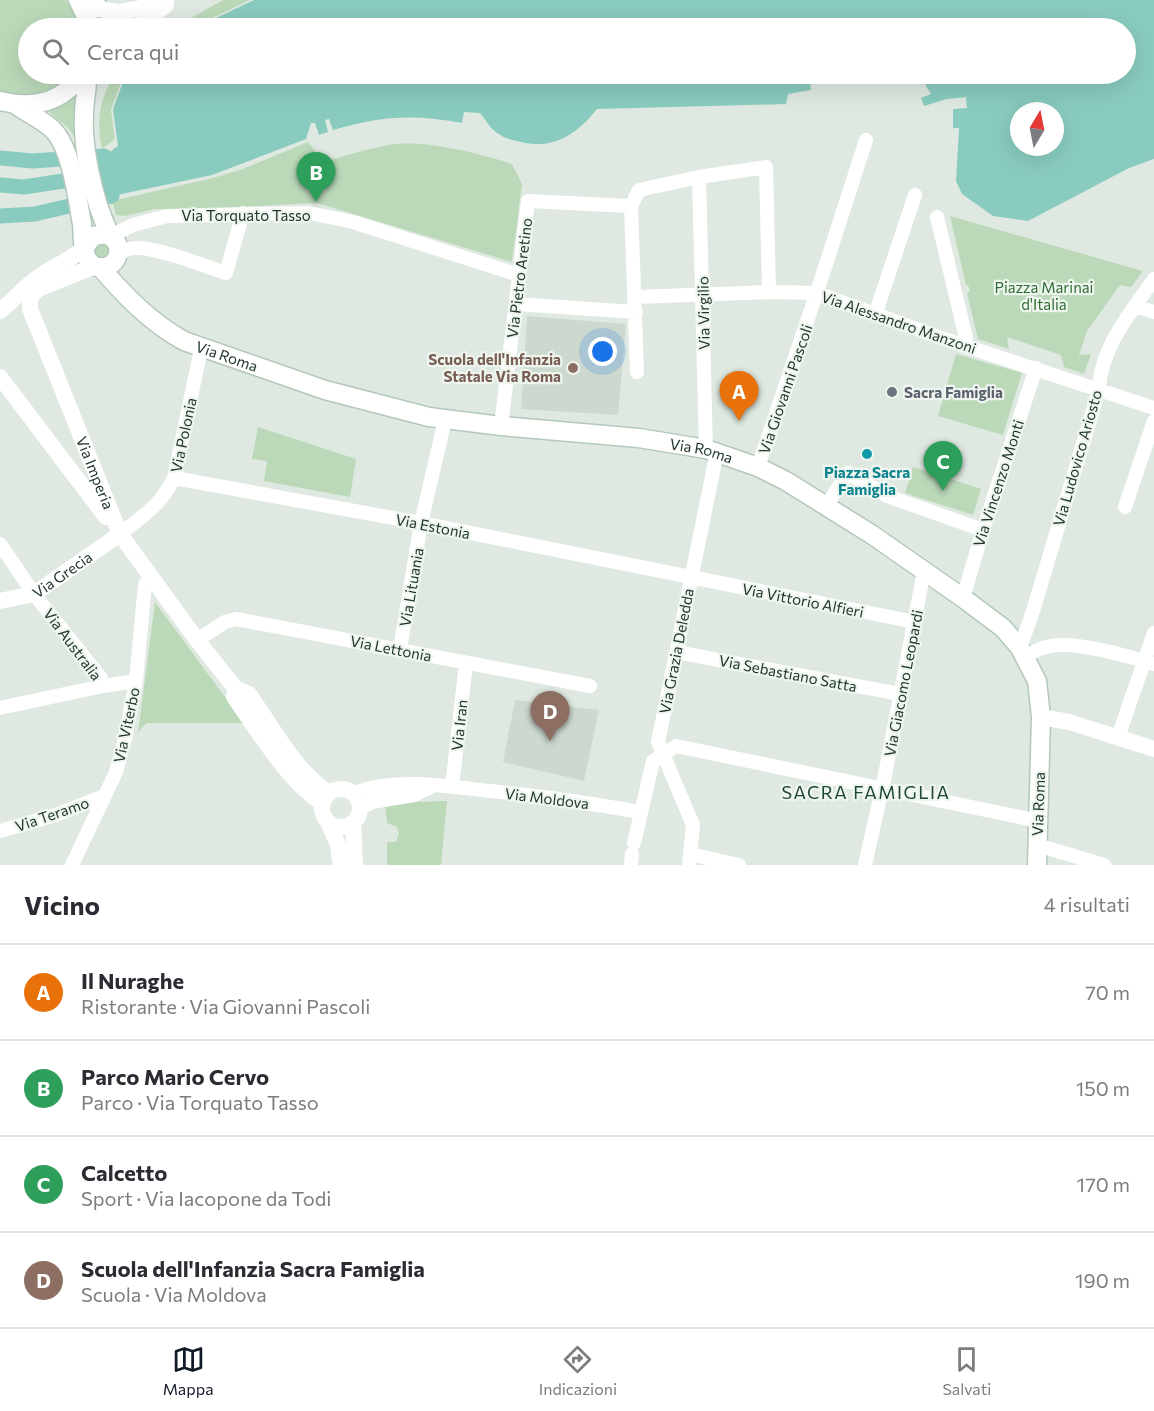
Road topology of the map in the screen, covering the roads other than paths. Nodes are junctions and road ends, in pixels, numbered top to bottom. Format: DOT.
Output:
graph roads {
  1 [pos="166,0"];
  2 [pos="174,0"];
  3 [pos="88,4"];
  4 [pos="149,18"];
  5 [pos="73,84"];
  6 [pos="87,84"];
  7 [pos="93,84"];
  8 [pos="86,96"];
  9 [pos="4,109"];
  10 [pos="866,140"];
  11 [pos="699,177"];
  12 [pos="915,195"];
  13 [pos="631,206"];
  14 [pos="243,213"];
  15 [pos="937,217"];
  16 [pos="111,236"];
  17 [pos="85,247"];
  18 [pos="118,256"];
  19 [pos="97,267"];
  20 [pos="519,274"];
  21 [pos="1154,279"];
  22 [pos="769,292"];
  23 [pos="703,294"];
  24 [pos="817,294"];
  25 [pos="635,297"];
  26 [pos="128,299"];
  27 [pos="516,304"];
  28 [pos="1135,306"];
  29 [pos="4,308"];
  30 [pos="30,309"];
  31 [pos="636,312"];
  32 [pos="1154,312"];
  33 [pos="875,315"];
  34 [pos="964,345"];
  35 [pos="201,349"];
  36 [pos="1036,369"];
  37 [pos="637,372"];
  38 [pos="0,377"];
  39 [pos="1099,390"];
  40 [pos="1154,408"];
  41 [pos="445,420"];
  42 [pos="1154,421"];
  43 [pos="501,426"];
  44 [pos="712,450"];
  45 [pos="758,467"];
  46 [pos="96,474"];
  47 [pos="174,478"];
  48 [pos="81,484"];
  49 [pos="826,506"];
  50 [pos="1125,507"];
  51 [pos="421,523"];
  52 [pos="983,530"];
  53 [pos="120,534"];
  54 [pos="0,544"];
  55 [pos="924,571"];
  56 [pos="691,578"];
  57 [pos="152,579"];
  58 [pos="34,594"];
  59 [pos="963,598"];
  60 [pos="0,601"];
  61 [pos="915,622"];
  62 [pos="1154,633"];
  63 [pos="197,640"];
  64 [pos="400,649"];
  65 [pos="676,652"];
  66 [pos="1022,652"];
  67 [pos="1149,662"];
  68 [pos="466,663"];
  69 [pos="136,681"];
  70 [pos="103,686"];
  71 [pos="590,686"];
  72 [pos="900,694"];
  73 [pos="0,708"];
  74 [pos="1041,717"];
  75 [pos="1118,737"];
  76 [pos="1154,748"];
  77 [pos="663,755"];
  78 [pos="452,787"];
  79 [pos="883,787"];
  80 [pos="104,796"];
  81 [pos="326,798"];
  82 [pos="356,808"];
  83 [pos="640,812"];
  84 [pos="1039,821"];
  85 [pos="328,822"];
  86 [pos="0,831"];
  87 [pos="1037,845"];
  88 [pos="632,854"];
  89 [pos="689,860"];
  90 [pos="72,865"];
  91 [pos="341,865"];
  92 [pos="355,865"];
  93 [pos="739,865"];
  94 [pos="865,865"];
  95 [pos="1037,865"];
  96 [pos="1104,865"];
  1 -- 3 [label="street"];
  2 -- 4 [label="street"];
  5 -- 9 [label="main road"];
  6 -- 8 [label="main road"];
  7 -- 8 [label="main road"];
  8 -- 16 [label="main road"];
  9 -- 17 [label="main road"];
  10 -- 24 [label="street, Via Giovanni Pascoli"];
  11 -- 13 [label="street"];
  11 -- 22 [label="street"];
  11 -- 23 [label="street, Via Virgilio"];
  12 -- 33 [label="street"];
  13 -- 20 [label="street, Via Pietro Aretino"];
  13 -- 25 [label="street"];
  14 -- 16 [label="street, Via Torquato Tasso"];
  14 -- 18 [label="street"];
  14 -- 20 [label="street, Via Torquato Tasso"];
  15 -- 34 [label="street"];
  16 -- 17 [label="main road"];
  16 -- 18 [label="main road"];
  17 -- 19 [label="main road"];
  17 -- 29 [label="street"];
  18 -- 19 [label="main road"];
  18 -- 26 [label="main road"];
  19 -- 26 [label="main road, Via Roma"];
  19 -- 30 [label="street"];
  20 -- 27 [label="street, Via Pietro Aretino"];
  21 -- 28 [label="street, Via Ludovico Ariosto"];
  22 -- 23 [label="street, Via Alessandro Manzoni"];
  22 -- 24 [label="street, Via Alessandro Manzoni"];
  23 -- 25 [label="street, Via Alessandro Manzoni"];
  23 -- 44 [label="street, Via Virgilio"];
  24 -- 33 [label="street, Via Alessandro Manzoni"];
  24 -- 45 [label="street, Via Giovanni Pascoli"];
  25 -- 31 [label="street"];
  26 -- 35 [label="main road, Via Roma"];
  27 -- 31 [label="street"];
  27 -- 43 [label="street, Via Pietro Aretino"];
  28 -- 32 [label="street"];
  28 -- 39 [label="street, Via Ludovico Ariosto"];
  29 -- 30 [label="street"];
  30 -- 46 [label="street, Via Imperia"];
  31 -- 37 [label="street"];
  33 -- 34 [label="street, Via Alessandro Manzoni"];
  34 -- 36 [label="street, Via Alessandro Manzoni"];
  35 -- 41 [label="main road, Via Roma"];
  35 -- 47 [label="street, Via Polonia"];
  36 -- 39 [label="street, Via Alessandro Manzoni"];
  36 -- 52 [label="street, Via Vincenzo Monti"];
  38 -- 48 [label="street"];
  39 -- 40 [label="street, Via Alessandro Manzoni"];
  39 -- 66 [label="street, Via Ludovico Ariosto"];
  41 -- 43 [label="main road, Via Roma"];
  41 -- 51 [label="street, Via Lituania"];
  42 -- 50 [label="street"];
  43 -- 44 [label="main road, Via Roma"];
  44 -- 45 [label="main road, Via Roma"];
  44 -- 56 [label="street, Via Grazia Deledda"];
  45 -- 49 [label="main road, Via Roma"];
  46 -- 48 [label="street"];
  46 -- 53 [label="street, Via Imperia"];
  47 -- 51 [label="street, Via Estonia"];
  47 -- 53 [label="street, Via Polonia"];
  48 -- 53 [label="street"];
  49 -- 52 [label="street"];
  49 -- 55 [label="main road, Via Roma"];
  51 -- 56 [label="street, Via Estonia"];
  51 -- 64 [label="street, Via Lituania"];
  52 -- 59 [label="street, Via Vincenzo Monti"];
  53 -- 57 [label="street, Via Imperia"];
  53 -- 58 [label="street, Via Grecia"];
  54 -- 58 [label="street, Via Australia"];
  55 -- 59 [label="main road, Via Roma"];
  55 -- 61 [label="street, Via Giacomo Leopardi"];
  56 -- 61 [label="street, Via Vittorio Alfieri"];
  56 -- 65 [label="street, Via Grazia Deledda"];
  57 -- 63 [label="street, Via Imperia"];
  57 -- 69 [label="street, Via Viterbo"];
  58 -- 60 [label="street, Via Grecia"];
  58 -- 70 [label="street, Via Australia"];
  59 -- 66 [label="main road, Via Roma"];
  61 -- 72 [label="street, Via Giacomo Leopardi"];
  62 -- 67 [label="street"];
  63 -- 64 [label="street, Via Lettonia"];
  63 -- 81 [label="street, Via Imperia"];
  64 -- 68 [label="street, Via Lettonia"];
  65 -- 72 [label="street, Via Sebastiano Satta"];
  65 -- 77 [label="street, Via Grazia Deledda"];
  66 -- 67 [label="street"];
  66 -- 74 [label="main road, Via Roma"];
  67 -- 75 [label="street"];
  68 -- 71 [label="street, Via Lettonia"];
  68 -- 78 [label="street, Via Iran"];
  69 -- 70 [label="street"];
  69 -- 80 [label="street, Via Viterbo"];
  70 -- 73 [label="street"];
  72 -- 79 [label="street, Via Giacomo Leopardi"];
  74 -- 75 [label="street"];
  74 -- 84 [label="main road, Via Roma"];
  75 -- 76 [label="street"];
  77 -- 79 [label="street"];
  77 -- 83 [label="street"];
  77 -- 89 [label="street, Via Grazia Deledda"];
  78 -- 82 [label="street"];
  78 -- 83 [label="street, Via Moldova"];
  79 -- 84 [label="street"];
  79 -- 94 [label="street, Via Giacomo Leopardi"];
  80 -- 86 [label="street, Via Teramo"];
  80 -- 90 [label="street, Via Viterbo"];
  81 -- 82 [label="street"];
  81 -- 85 [label="street"];
  82 -- 85 [label="street"];
  82 -- 92 [label="street"];
  83 -- 88 [label="street"];
  84 -- 87 [label="main road, Via Roma"];
  85 -- 91 [label="street"];
  87 -- 95 [label="main road, Via Roma"];
  87 -- 96 [label="street"];
  89 -- 93 [label="street"];
}
